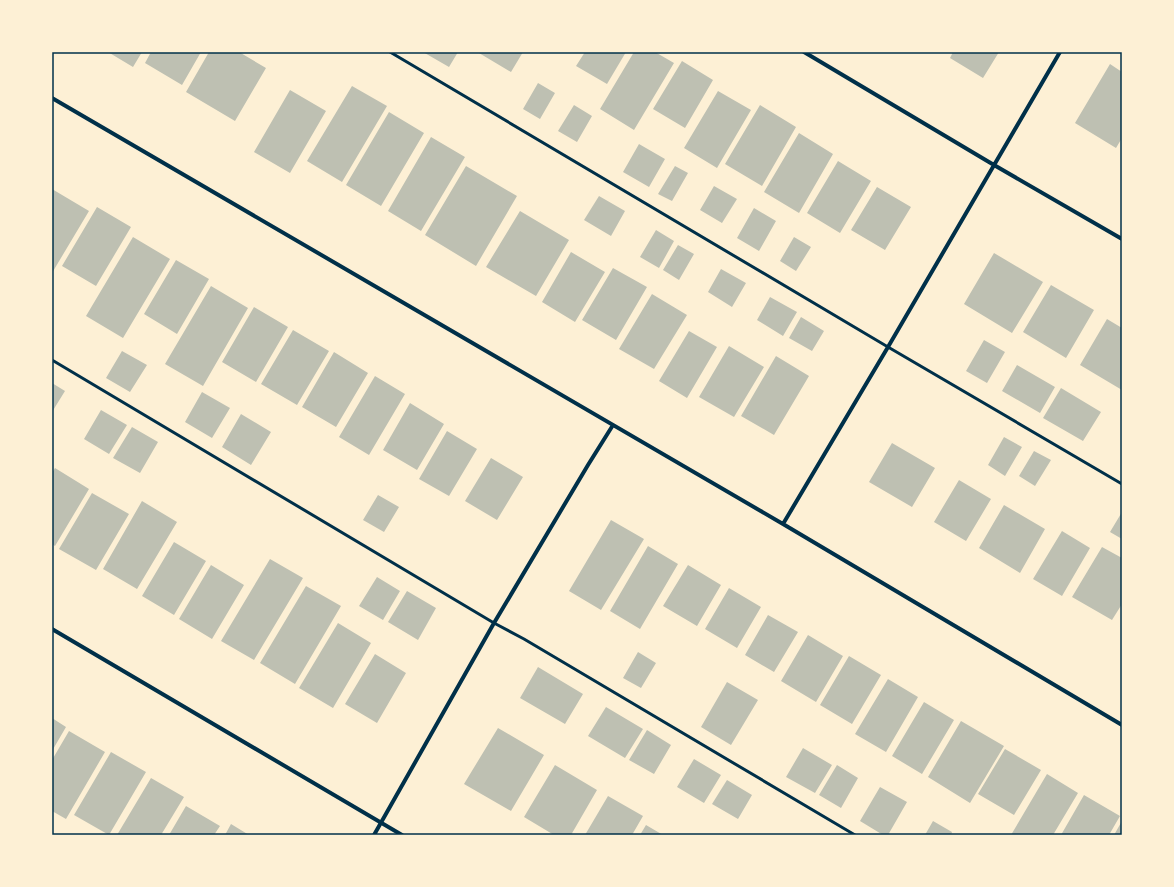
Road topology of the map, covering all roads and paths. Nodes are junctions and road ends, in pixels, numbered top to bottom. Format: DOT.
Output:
graph roads {
  1 [pos="390,52"];
  2 [pos="804,52"];
  3 [pos="1060,52"];
  4 [pos="52,98"];
  5 [pos="994,165"];
  6 [pos="1122,239"];
  7 [pos="888,347"];
  8 [pos="52,360"];
  9 [pos="613,425"];
  10 [pos="1122,484"];
  11 [pos="783,524"];
  12 [pos="494,624"];
  13 [pos="52,630"];
  14 [pos="1122,725"];
  15 [pos="381,823"];
  16 [pos="374,835"];
  17 [pos="402,835"];
  18 [pos="855,835"];
  1 -- 7 [label="lane"];
  2 -- 5 [label="street"];
  3 -- 5 [label="street"];
  4 -- 9 [label="street"];
  5 -- 6 [label="street"];
  5 -- 7 [label="street"];
  7 -- 10 [label="lane"];
  7 -- 11 [label="street"];
  8 -- 12 [label="lane"];
  9 -- 11 [label="street"];
  9 -- 12 [label="street"];
  11 -- 14 [label="street"];
  12 -- 15 [label="street"];
  12 -- 18 [label="lane"];
  13 -- 15 [label="street"];
  15 -- 16 [label="street"];
  15 -- 17 [label="street"];
}
